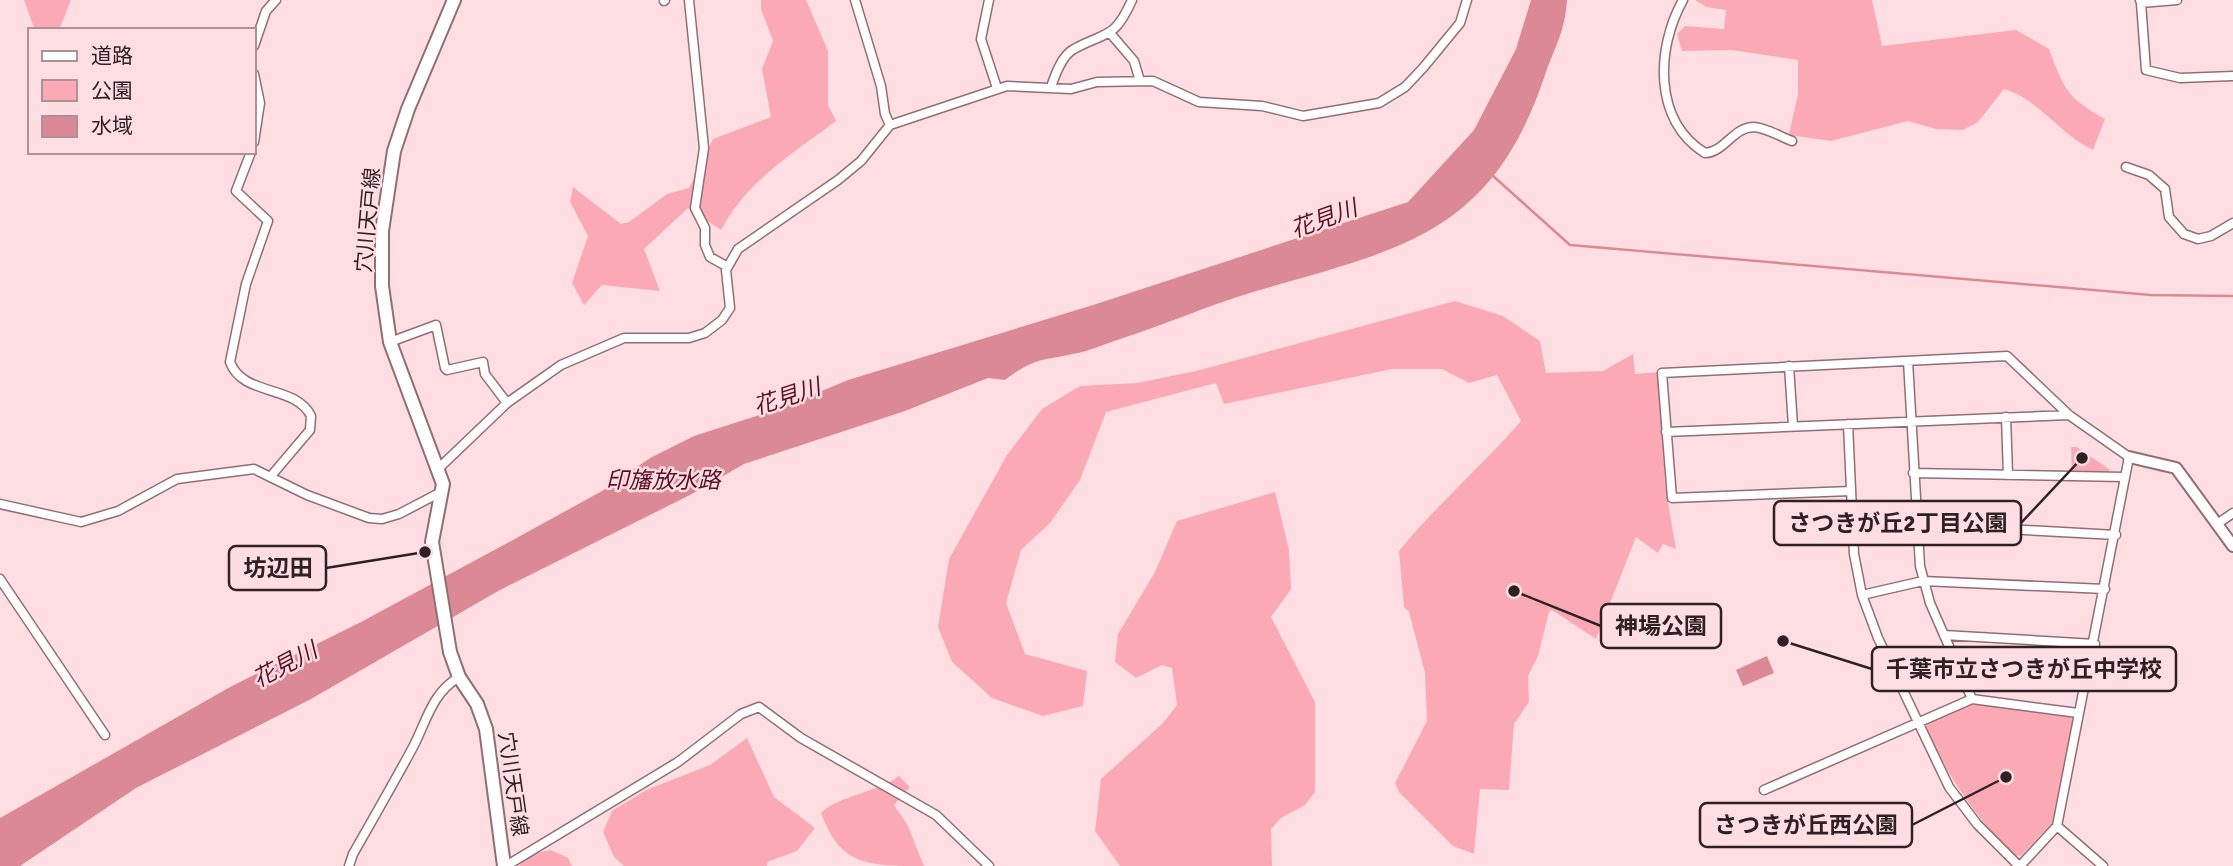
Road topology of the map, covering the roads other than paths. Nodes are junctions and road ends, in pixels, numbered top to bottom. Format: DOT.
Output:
graph roads {
  1 [pos="276,0"];
  2 [pos="454,0"];
  3 [pos="689,0"];
  4 [pos="855,0"];
  5 [pos="989,0"];
  6 [pos="1132,0"];
  7 [pos="1466,0"];
  8 [pos="1683,0"];
  9 [pos="2177,0"];
  10 [pos="2141,1"];
  11 [pos="1110,33"];
  12 [pos="256,40"];
  13 [pos="2233,76"];
  14 [pos="1140,81"];
  15 [pos="256,84"];
  16 [pos="1051,87"];
  17 [pos="997,89"];
  18 [pos="891,125"];
  19 [pos="256,129"];
  20 [pos="1792,141"];
  21 [pos="250,154"];
  22 [pos="2126,167"];
  23 [pos="2233,223"];
  24 [pos="726,266"];
  25 [pos="390,342"];
  26 [pos="1908,361"];
  27 [pos="1789,366"];
  28 [pos="507,403"];
  29 [pos="2069,415"];
  30 [pos="2006,418"];
  31 [pos="1911,421"];
  32 [pos="1848,424"];
  33 [pos="1793,426"];
  34 [pos="1666,432"];
  35 [pos="2129,457"];
  36 [pos="439,468"];
  37 [pos="1913,473"];
  38 [pos="2008,475"];
  39 [pos="271,476"];
  40 [pos="2124,477"];
  41 [pos="443,490"];
  42 [pos="1851,491"];
  43 [pos="0,504"];
  44 [pos="2233,513"];
  45 [pos="1916,524"];
  46 [pos="2217,524"];
  47 [pos="2116,535"];
  48 [pos="2233,546"];
  49 [pos="0,579"];
  50 [pos="1923,581"];
  51 [pos="2105,589"];
  52 [pos="1862,595"];
  53 [pos="1944,635"];
  54 [pos="2095,645"];
  55 [pos="459,677"];
  56 [pos="1972,699"];
  57 [pos="2078,713"];
  58 [pos="1920,722"];
  59 [pos="105,736"];
  60 [pos="1764,790"];
  61 [pos="2057,826"];
  62 [pos="349,866"];
  63 [pos="505,866"];
  64 [pos="989,866"];
  65 [pos="2020,866"];
  66 [pos="2103,866"];
  1 -- 12 [label="street"];
  2 -- 25 [label="main road, 穴川天戸線"];
  3 -- 24 [label="street"];
  4 -- 18 [label="street"];
  5 -- 17 [label="street"];
  6 -- 11 [label="street"];
  7 -- 14 [label="street"];
  8 -- 20 [label="street"];
  9 -- 10 [label="street"];
  10 -- 13 [label="street"];
  11 -- 14 [label="street"];
  11 -- 16 [label="street"];
  14 -- 16 [label="street"];
  15 -- 19 [label="street"];
  16 -- 17 [label="street"];
  17 -- 18 [label="street"];
  18 -- 24 [label="street"];
  21 -- 39 [label="street"];
  22 -- 23 [label="street"];
  24 -- 28 [label="street"];
  25 -- 28 [label="street"];
  25 -- 36 [label="main road, 穴川天戸線"];
  26 -- 27 [label="street"];
  26 -- 29 [label="street"];
  26 -- 31 [label="street"];
  27 -- 33 [label="street"];
  27 -- 34 [label="street"];
  28 -- 36 [label="street"];
  29 -- 30 [label="street"];
  29 -- 35 [label="street"];
  30 -- 31 [label="street"];
  30 -- 38 [label="street"];
  31 -- 32 [label="street"];
  31 -- 37 [label="street"];
  32 -- 33 [label="street"];
  32 -- 42 [label="street"];
  33 -- 34 [label="street"];
  34 -- 42 [label="street"];
  35 -- 40 [label="street"];
  35 -- 46 [label="street"];
  36 -- 41 [label="main road, 穴川天戸線"];
  37 -- 38 [label="street"];
  37 -- 45 [label="street"];
  38 -- 40 [label="street"];
  39 -- 41 [label="street"];
  39 -- 43 [label="street"];
  40 -- 47 [label="street"];
  41 -- 55 [label="main road, 穴川天戸線"];
  42 -- 52 [label="street"];
  44 -- 46 [label="street"];
  45 -- 47 [label="street"];
  45 -- 50 [label="street"];
  46 -- 48 [label="street"];
  47 -- 51 [label="street"];
  49 -- 59 [label="street"];
  50 -- 51 [label="street"];
  50 -- 52 [label="street"];
  50 -- 53 [label="street"];
  51 -- 54 [label="street"];
  52 -- 58 [label="street"];
  53 -- 54 [label="street"];
  53 -- 56 [label="street"];
  54 -- 57 [label="street"];
  55 -- 62 [label="street"];
  55 -- 63 [label="main road, 穴川天戸線"];
  56 -- 57 [label="street"];
  56 -- 58 [label="street"];
  57 -- 61 [label="street"];
  58 -- 60 [label="street"];
  58 -- 65 [label="street"];
  61 -- 65 [label="street"];
  61 -- 66 [label="street"];
  63 -- 64 [label="street"];
}
